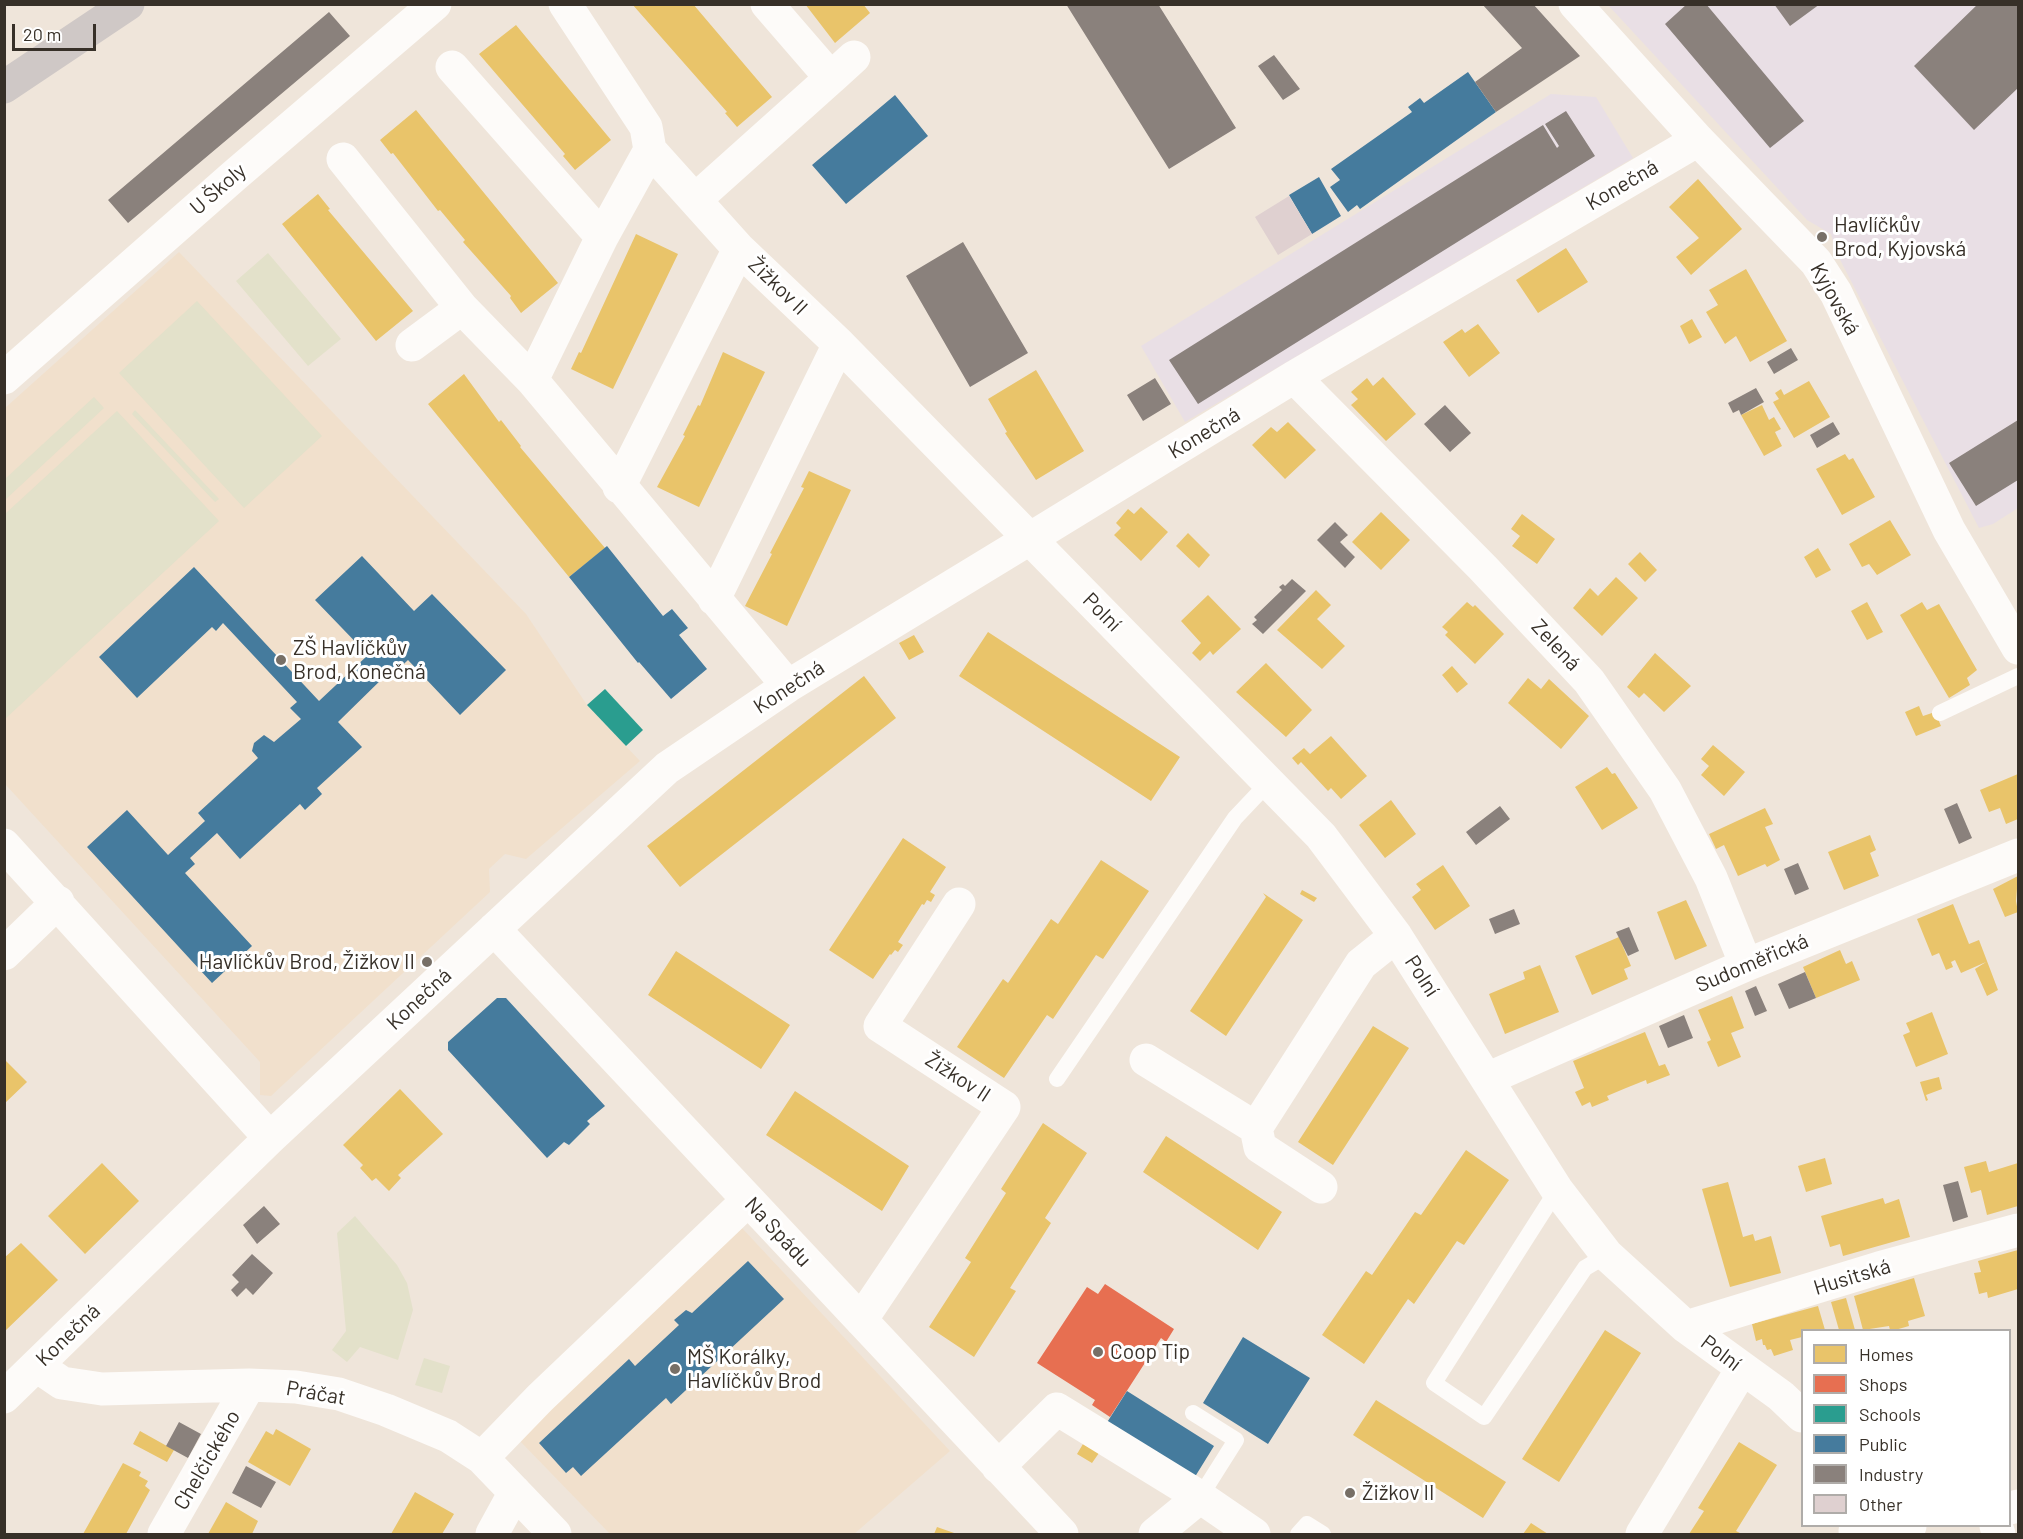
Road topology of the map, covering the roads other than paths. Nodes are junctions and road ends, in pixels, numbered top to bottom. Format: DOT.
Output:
graph roads {
  1 [pos="128,4"];
  2 [pos="435,4"];
  3 [pos="565,4"];
  4 [pos="767,4"];
  5 [pos="1575,4"];
  6 [pos="452,67"];
  7 [pos="4,87"];
  8 [pos="1698,140"];
  9 [pos="650,150"];
  10 [pos="343,159"];
  11 [pos="696,199"];
  12 [pos="602,237"];
  13 [pos="739,249"];
  14 [pos="462,308"];
  15 [pos="839,344"];
  16 [pos="412,345"];
  17 [pos="4,378"];
  18 [pos="1294,378"];
  19 [pos="532,380"];
  20 [pos="619,487"];
  21 [pos="1031,538"];
  22 [pos="714,599"];
  23 [pos="2018,671"];
  24 [pos="788,686"];
  25 [pos="1940,713"];
  26 [pos="1270,781"];
  27 [pos="4,845"];
  28 [pos="2019,855"];
  29 [pos="58,902"];
  30 [pos="959,903"];
  31 [pos="494,929"];
  32 [pos="1396,936"];
  33 [pos="4,954"];
  34 [pos="1746,964"];
  35 [pos="1146,1060"];
  36 [pos="1489,1078"];
  37 [pos="1057,1079"];
  38 [pos="1256,1128"];
  39 [pos="270,1138"];
  40 [pos="1321,1187"];
  41 [pos="1557,1190"];
  42 [pos="748,1200"];
  43 [pos="2019,1230"];
  44 [pos="1607,1255"];
  45 [pos="861,1320"];
  46 [pos="1686,1328"];
  47 [pos="37,1366"];
  48 [pos="1742,1369"];
  49 [pos="249,1385"];
  50 [pos="4,1397"];
  51 [pos="1193,1413"];
  52 [pos="1801,1414"];
  53 [pos="482,1458"];
  54 [pos="998,1467"];
  55 [pos="515,1492"];
  56 [pos="1200,1497"];
  57 [pos="1904,1527"];
  58 [pos="1855,1530"];
  59 [pos="164,1534"];
  60 [pos="492,1534"];
  61 [pos="555,1534"];
  62 [pos="1062,1534"];
  63 [pos="1155,1534"];
  64 [pos="1254,1534"];
  65 [pos="1298,1534"];
  66 [pos="1323,1534"];
  67 [pos="1642,1534"];
  1 -- 7 [label="main road"];
  2 -- 17 [label="street, U Školy"];
  3 -- 9 [label="street, Žižkov II"];
  4 -- 11 [label="street"];
  5 -- 8 [label="street, Kyjovská"];
  6 -- 12 [label="street"];
  8 -- 18 [label="street, Konečná"];
  8 -- 23 [label="street, Kyjovská"];
  9 -- 11 [label="street, Žižkov II"];
  9 -- 12 [label="street"];
  10 -- 14 [label="street"];
  11 -- 13 [label="street, Žižkov II"];
  12 -- 19 [label="street"];
  13 -- 15 [label="street, Žižkov II"];
  13 -- 20 [label="street"];
  14 -- 16 [label="street"];
  14 -- 19 [label="street"];
  15 -- 21 [label="street, Žižkov II"];
  15 -- 22 [label="street"];
  18 -- 21 [label="street, Konečná"];
  18 -- 34 [label="street, Zelená"];
  19 -- 20 [label="street"];
  20 -- 22 [label="street"];
  21 -- 24 [label="street, Konečná"];
  21 -- 26 [label="street, Polní"];
  22 -- 24 [label="street"];
  23 -- 25 [label="lane"];
  24 -- 31 [label="street, Konečná"];
  26 -- 32 [label="street, Polní"];
  26 -- 37 [label="lane"];
  27 -- 29 [label="street"];
  28 -- 34 [label="street, Sudoměřická"];
  29 -- 33 [label="street"];
  29 -- 39 [label="street"];
  30 -- 45 [label="street, Žižkov II"];
  31 -- 39 [label="street, Konečná"];
  31 -- 42 [label="street, Na Spádu"];
  32 -- 36 [label="street, Polní"];
  32 -- 38 [label="street"];
  34 -- 36 [label="street, Sudoměřická"];
  35 -- 38 [label="street"];
  36 -- 41 [label="street, Polní"];
  38 -- 40 [label="street"];
  39 -- 47 [label="street, Konečná"];
  41 -- 44 [label="street, Polní"];
  41 -- 44 [label="lane"];
  42 -- 45 [label="street, Na Spádu"];
  42 -- 53 [label="street"];
  43 -- 46 [label="street, Husitská"];
  44 -- 46 [label="street, Polní"];
  45 -- 54 [label="street, Na Spádu"];
  46 -- 48 [label="street, Polní"];
  47 -- 49 [label="street, Práčat"];
  47 -- 50 [label="street, Konečná"];
  48 -- 52 [label="street, Polní"];
  48 -- 67 [label="street"];
  49 -- 53 [label="street, Práčat"];
  49 -- 59 [label="street, Chelčického"];
  51 -- 56 [label="lane"];
  53 -- 55 [label="street, Práčat"];
  54 -- 56 [label="street"];
  54 -- 62 [label="street, Na Spádu"];
  55 -- 60 [label="street"];
  55 -- 61 [label="street, Práčat"];
  56 -- 63 [label="street"];
  56 -- 64 [label="street"];
  57 -- 58 [label="street"];
  65 -- 66 [label="lane"];
}
